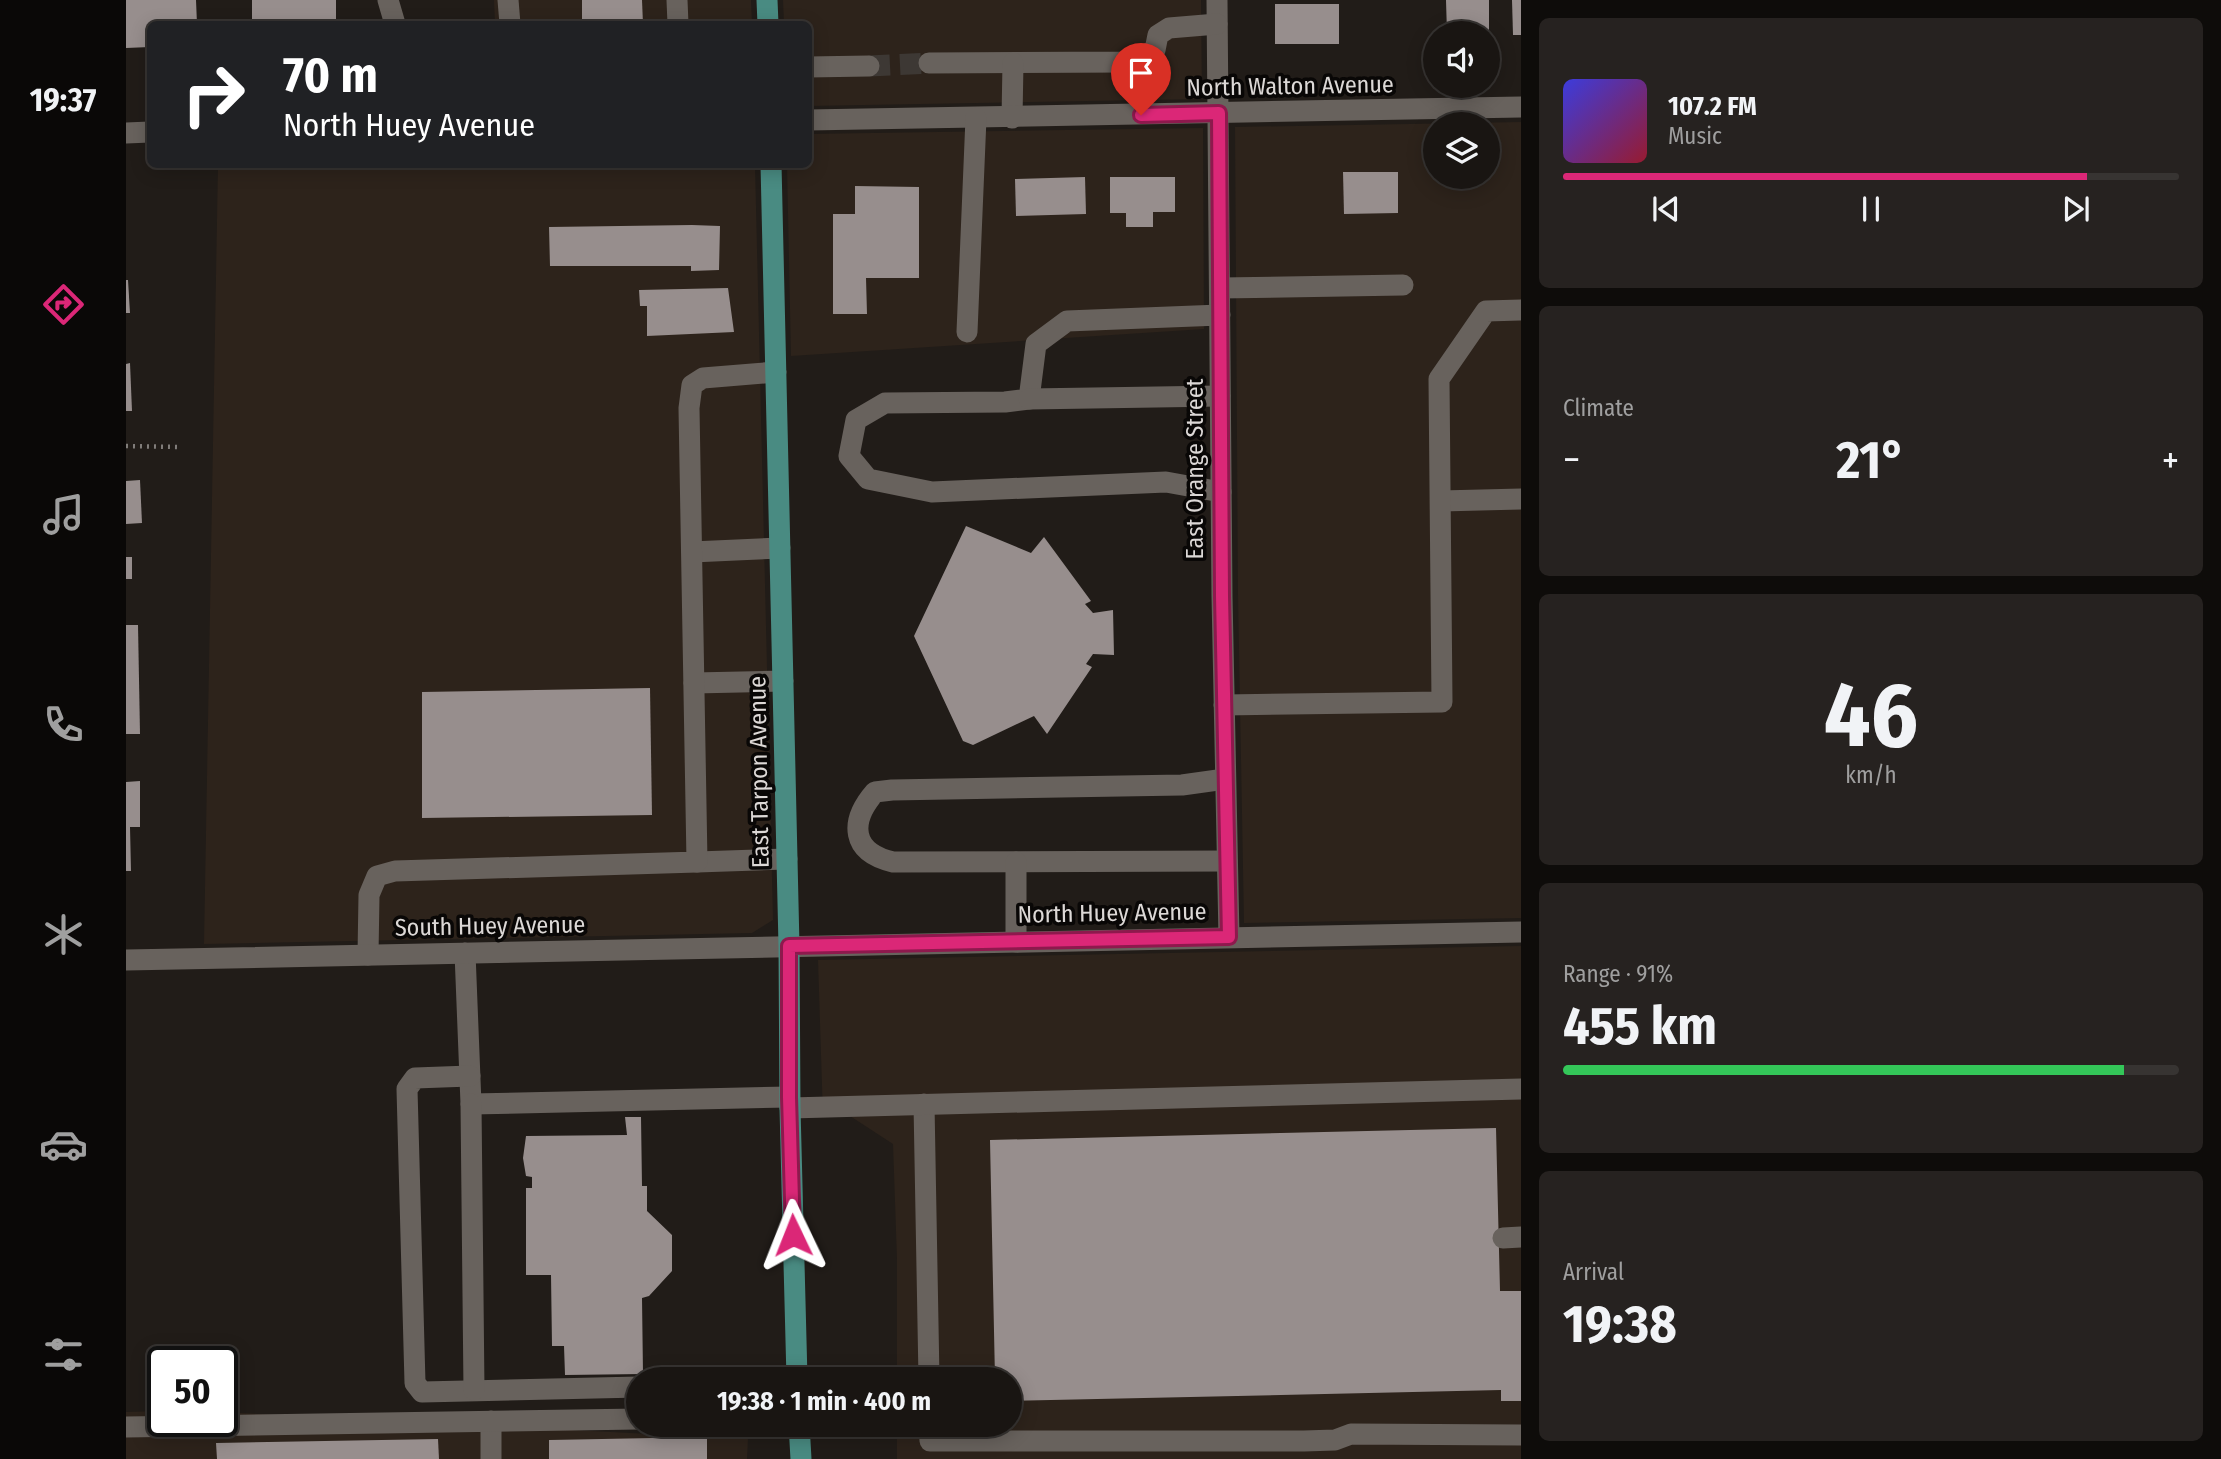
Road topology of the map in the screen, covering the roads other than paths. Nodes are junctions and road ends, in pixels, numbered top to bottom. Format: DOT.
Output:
graph roads {
  1 [pos="388,0"];
  2 [pos="508,0"];
  3 [pos="677,0"];
  4 [pos="767,0"];
  5 [pos="1217,0"];
  6 [pos="394,21"];
  7 [pos="510,21"];
  8 [pos="678,21"];
  9 [pos="768,21"];
  10 [pos="1217,24"];
  11 [pos="929,63"];
  12 [pos="1013,63"];
  13 [pos="869,66"];
  14 [pos="812,67"];
  15 [pos="1521,107"];
  16 [pos="1219,113"];
  17 [pos="976,118"];
  18 [pos="1012,118"];
  19 [pos="812,120"];
  20 [pos="147,132"];
  21 [pos="126,133"];
  22 [pos="771,168"];
  23 [pos="1404,285"];
  24 [pos="1220,288"];
  25 [pos="1521,310"];
  26 [pos="1220,315"];
  27 [pos="967,332"];
  28 [pos="776,372"];
  29 [pos="1220,396"];
  30 [pos="1029,399"];
  31 [pos="1221,492"];
  32 [pos="1521,499"];
  33 [pos="1441,501"];
  34 [pos="780,548"];
  35 [pos="692,552"];
  36 [pos="783,681"];
  37 [pos="694,683"];
  38 [pos="1224,705"];
  39 [pos="1225,779"];
  40 [pos="787,859"];
  41 [pos="697,862"];
  42 [pos="1016,862"];
  43 [pos="1227,862"];
  44 [pos="1521,932"];
  45 [pos="1229,937"];
  46 [pos="1016,942"];
  47 [pos="789,946"];
  48 [pos="465,953"];
  49 [pos="368,955"];
  50 [pos="126,960"];
  51 [pos="470,1076"];
  52 [pos="1521,1089"];
  53 [pos="789,1102"];
  54 [pos="471,1104"];
  55 [pos="924,1104"];
  56 [pos="797,1367"];
  57 [pos="929,1367"];
  58 [pos="626,1387"];
  59 [pos="474,1390"];
  60 [pos="626,1419"];
  61 [pos="491,1421"];
  62 [pos="126,1427"];
  63 [pos="1521,1435"];
  64 [pos="800,1437"];
  65 [pos="930,1437"];
  66 [pos="491,1459"];
  67 [pos="801,1459"];
  1 -- 6 [label="street"];
  2 -- 7 [label="street"];
  3 -- 8 [label="street"];
  4 -- 9 [label="main road"];
  5 -- 10 [label="street, East Orange Street"];
  10 -- 12 [label="street"];
  10 -- 16 [label="street, East Orange Street"];
  11 -- 12 [label="street"];
  12 -- 18 [label="street"];
  13 -- 14 [label="street"];
  15 -- 16 [label="street, North Walton Avenue"];
  16 -- 18 [label="street, North Walton Avenue"];
  16 -- 24 [label="street, East Orange Street"];
  17 -- 18 [label="street, North Walton Avenue"];
  17 -- 19 [label="street, North Walton Avenue"];
  17 -- 27 [label="street"];
  20 -- 21 [label="street"];
  22 -- 28 [label="main road, East Tarpon Avenue"];
  23 -- 24 [label="street"];
  24 -- 26 [label="street, East Orange Street"];
  25 -- 33 [label="street"];
  26 -- 29 [label="street, East Orange Street"];
  26 -- 30 [label="street"];
  28 -- 34 [label="main road, East Tarpon Avenue"];
  28 -- 35 [label="street"];
  29 -- 30 [label="street"];
  29 -- 31 [label="street, East Orange Street"];
  30 -- 31 [label="street"];
  31 -- 38 [label="street, East Orange Street"];
  32 -- 33 [label="street"];
  33 -- 38 [label="street"];
  34 -- 35 [label="street"];
  34 -- 36 [label="main road, East Tarpon Avenue"];
  35 -- 37 [label="street"];
  36 -- 37 [label="street"];
  36 -- 40 [label="main road, East Tarpon Avenue"];
  37 -- 41 [label="street"];
  38 -- 39 [label="street, East Orange Street"];
  39 -- 42 [label="street"];
  39 -- 43 [label="street, East Orange Street"];
  40 -- 41 [label="street"];
  40 -- 47 [label="main road, East Tarpon Avenue"];
  41 -- 49 [label="street"];
  42 -- 43 [label="street"];
  42 -- 46 [label="street"];
  43 -- 45 [label="street, East Orange Street"];
  44 -- 45 [label="street, North Huey Avenue"];
  45 -- 46 [label="street, North Huey Avenue"];
  46 -- 47 [label="street, North Huey Avenue"];
  47 -- 48 [label="street, South Huey Avenue"];
  47 -- 53 [label="main road, East Tarpon Avenue"];
  48 -- 49 [label="street, South Huey Avenue"];
  48 -- 51 [label="street"];
  49 -- 50 [label="street, South Huey Avenue"];
  51 -- 54 [label="street"];
  51 -- 59 [label="street"];
  52 -- 55 [label="street"];
  53 -- 54 [label="street"];
  53 -- 55 [label="street"];
  53 -- 56 [label="main road, East Tarpon Avenue"];
  54 -- 59 [label="street"];
  55 -- 57 [label="street"];
  58 -- 59 [label="street"];
  60 -- 61 [label="street"];
  61 -- 62 [label="street"];
  61 -- 66 [label="street"];
  63 -- 65 [label="street"];
  64 -- 67 [label="main road"];
}
